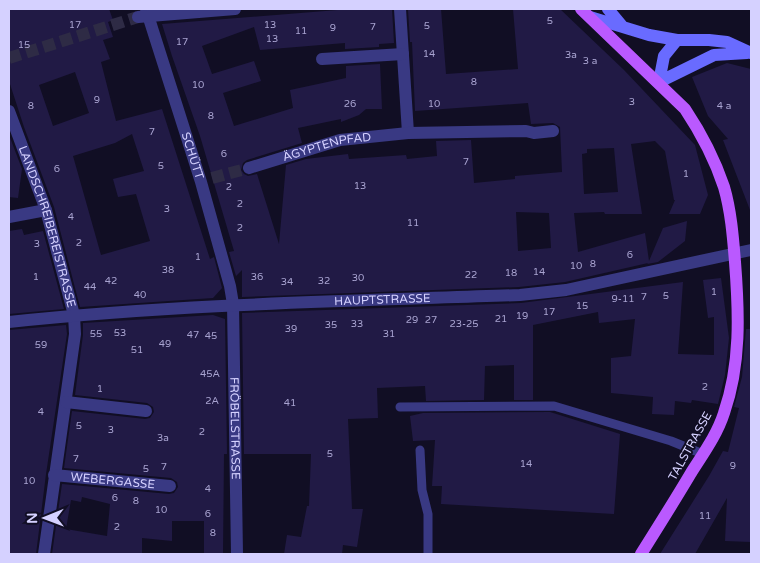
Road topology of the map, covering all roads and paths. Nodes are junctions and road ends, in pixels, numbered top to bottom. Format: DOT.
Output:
graph roads {
  1 [pos="235,9"];
  2 [pos="400,9"];
  3 [pos="608,9"];
  4 [pos="588,12"];
  5 [pos="144,14"];
  6 [pos="623,27"];
  7 [pos="678,40"];
  8 [pos="751,53"];
  9 [pos="403,54"];
  10 [pos="322,59"];
  11 [pos="659,82"];
  12 [pos="9,111"];
  13 [pos="553,131"];
  14 [pos="408,133"];
  15 [pos="248,168"];
  16 [pos="46,210"];
  17 [pos="9,217"];
  18 [pos="751,250"];
  19 [pos="734,252"];
  20 [pos="233,304"];
  21 [pos="74,315"];
  22 [pos="9,322"];
  23 [pos="66,402"];
  24 [pos="400,407"];
  25 [pos="146,411"];
  26 [pos="420,450"];
  27 [pos="703,454"];
  28 [pos="54,475"];
  29 [pos="170,486"];
  30 [pos="44,554"];
  31 [pos="237,554"];
  32 [pos="428,554"];
  33 [pos="641,554"];
  1 -- 5 [label="street"];
  2 -- 9 [label="street"];
  3 -- 6 [label="street"];
  4 -- 6 [label="street"];
  4 -- 11 [label="main road, TALSTRASSE"];
  5 -- 20 [label="street, SCHÜTT"];
  6 -- 7 [label="street"];
  7 -- 8 [label="street"];
  7 -- 11 [label="street"];
  8 -- 11 [label="street"];
  9 -- 10 [label="street"];
  9 -- 14 [label="street"];
  11 -- 19 [label="main road, TALSTRASSE"];
  12 -- 16 [label="street, LANDSCHREIBEREISTRASSE"];
  13 -- 14 [label="street, ÄGYPTENPFAD"];
  14 -- 15 [label="street, ÄGYPTENPFAD"];
  16 -- 17 [label="street"];
  16 -- 21 [label="street, LANDSCHREIBEREISTRASSE"];
  18 -- 19 [label="street, HAUPTSTRASSE"];
  19 -- 20 [label="street, HAUPTSTRASSE"];
  19 -- 27 [label="main road, TALSTRASSE"];
  20 -- 21 [label="street, HAUPTSTRASSE"];
  20 -- 31 [label="street, FRÖBELSTRASSE"];
  21 -- 22 [label="street, HAUPTSTRASSE"];
  21 -- 23 [label="street, LANDSCHREIBEREISTRASSE"];
  23 -- 25 [label="street"];
  23 -- 28 [label="street, LANDSCHREIBEREISTRASSE"];
  24 -- 27 [label="lane"];
  26 -- 32 [label="lane"];
  27 -- 33 [label="main road, TALSTRASSE"];
  28 -- 29 [label="street, WEBERGASSE"];
  28 -- 30 [label="street, LANDSCHREIBEREISTRASSE"];
}
